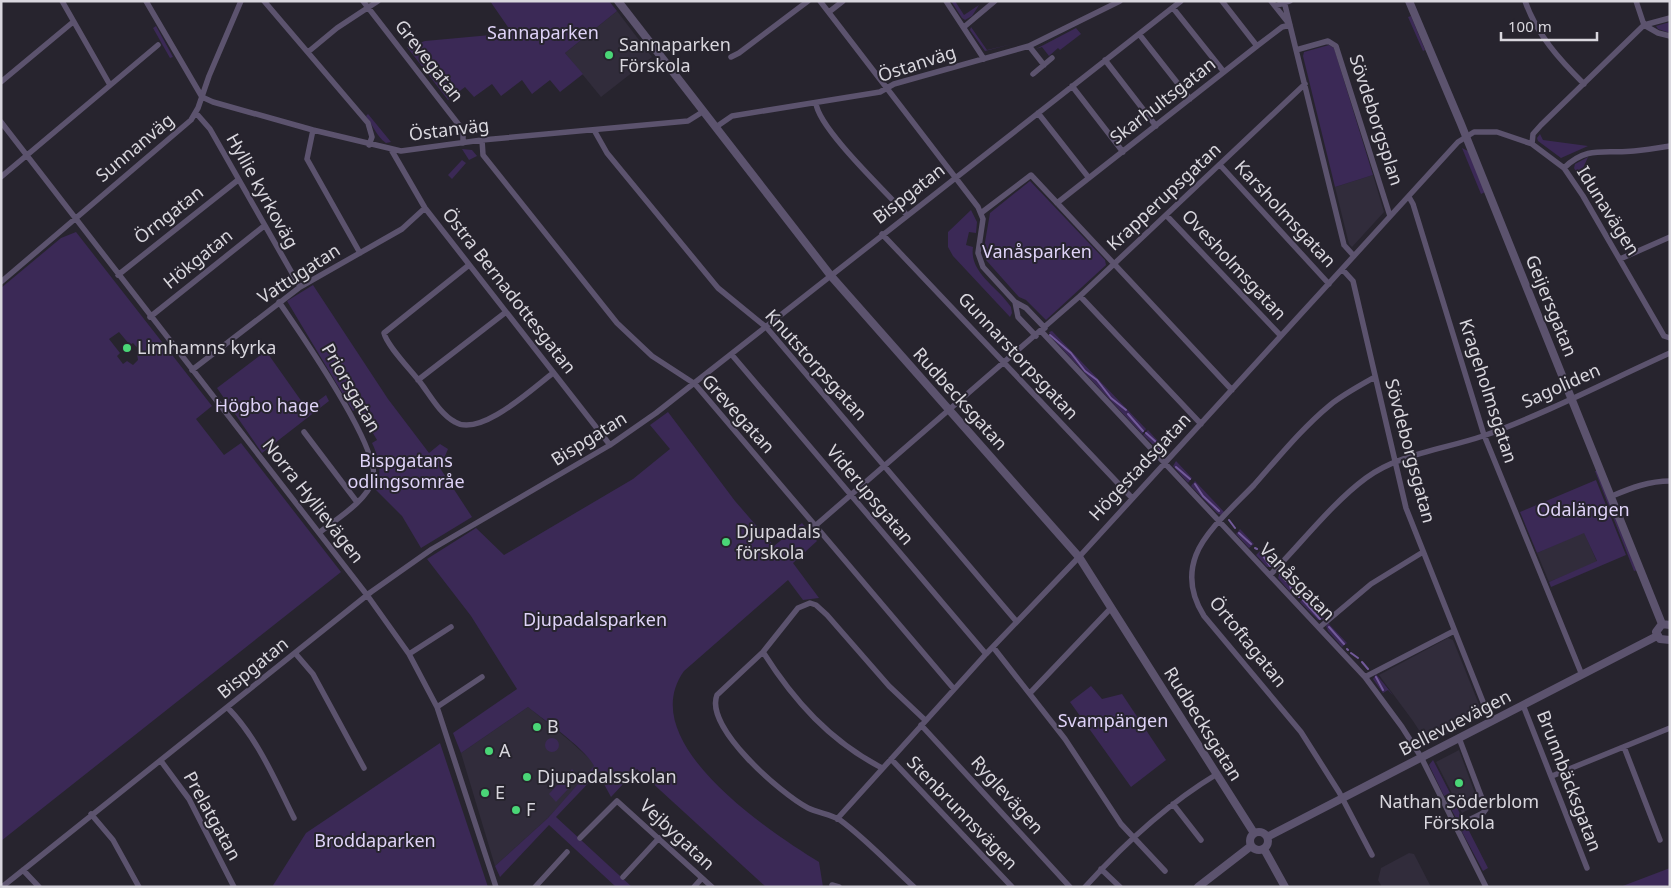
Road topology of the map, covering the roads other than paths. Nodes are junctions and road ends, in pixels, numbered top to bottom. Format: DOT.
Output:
graph roads {
  1 [pos="62,1"];
  2 [pos="146,1"];
  3 [pos="242,1"];
  4 [pos="264,1"];
  5 [pos="378,1"];
  6 [pos="618,1"];
  7 [pos="808,1"];
  8 [pos="820,1"];
  9 [pos="843,1"];
  10 [pos="946,1"];
  11 [pos="995,1"];
  12 [pos="1120,1"];
  13 [pos="1181,1"];
  14 [pos="1222,1"];
  15 [pos="1408,1"];
  16 [pos="1525,1"];
  17 [pos="1636,1"];
  18 [pos="1286,2"];
  19 [pos="365,4"];
  20 [pos="1273,4"];
  21 [pos="1173,8"];
  22 [pos="829,12"];
  23 [pos="1670,18"];
  24 [pos="73,22"];
  25 [pos="1290,25"];
  26 [pos="1644,25"];
  27 [pos="964,27"];
  28 [pos="1138,34"];
  29 [pos="1670,36"];
  30 [pos="158,45"];
  31 [pos="1029,46"];
  32 [pos="1257,46"];
  33 [pos="1296,50"];
  34 [pos="308,52"];
  35 [pos="731,57"];
  36 [pos="984,58"];
  37 [pos="1052,58"];
  38 [pos="1105,60"];
  39 [pos="1044,65"];
  40 [pos="1224,72"];
  41 [pos="1032,74"];
  42 [pos="1,82"];
  43 [pos="1305,84"];
  44 [pos="1584,84"];
  45 [pos="110,85"];
  46 [pos="1072,86"];
  47 [pos="887,89"];
  48 [pos="202,97"];
  49 [pos="1190,99"];
  50 [pos="816,103"];
  51 [pos="704,112"];
  52 [pos="196,113"];
  53 [pos="1038,113"];
  54 [pos="1,122"];
  55 [pos="1156,126"];
  56 [pos="716,127"];
  57 [pos="313,130"];
  58 [pos="594,130"];
  59 [pos="1466,137"];
  60 [pos="482,140"];
  61 [pos="463,143"];
  62 [pos="1532,144"];
  63 [pos="369,145"];
  64 [pos="1670,146"];
  65 [pos="392,151"];
  66 [pos="1123,152"];
  67 [pos="27,155"];
  68 [pos="1220,165"];
  69 [pos="1564,168"];
  70 [pos="1,177"];
  71 [pos="955,177"];
  72 [pos="1089,178"];
  73 [pos="238,180"];
  74 [pos="1409,197"];
  75 [pos="1057,203"];
  76 [pos="425,208"];
  77 [pos="982,213"];
  78 [pos="907,215"];
  79 [pos="1166,215"];
  80 [pos="1390,216"];
  81 [pos="75,218"];
  82 [pos="264,226"];
  83 [pos="882,234"];
  84 [pos="1670,237"];
  85 [pos="360,253"];
  86 [pos="1354,256"];
  87 [pos="1620,259"];
  88 [pos="469,265"];
  89 [pos="1114,265"];
  90 [pos="1342,270"];
  91 [pos="118,274"];
  92 [pos="832,276"];
  93 [pos="1,282"];
  94 [pos="1329,284"];
  95 [pos="300,287"];
  96 [pos="1080,296"];
  97 [pos="279,302"];
  98 [pos="1015,302"];
  99 [pos="506,312"];
  100 [pos="150,317"];
  101 [pos="767,328"];
  102 [pos="1040,332"];
  103 [pos="1281,336"];
  104 [pos="1668,338"];
  105 [pos="1670,353"];
  106 [pos="732,355"];
  107 [pos="1005,364"];
  108 [pos="192,370"];
  109 [pos="553,373"];
  110 [pos="1375,377"];
  111 [pos="418,380"];
  112 [pos="695,384"];
  113 [pos="1232,390"];
  114 [pos="1572,398"];
  115 [pos="950,411"];
  116 [pos="1201,424"];
  117 [pos="304,432"];
  118 [pos="1484,435"];
  119 [pos="610,445"];
  120 [pos="1164,463"];
  121 [pos="1395,463"];
  122 [pos="886,466"];
  123 [pos="1670,481"];
  124 [pos="851,495"];
  125 [pos="1612,496"];
  126 [pos="1132,498"];
  127 [pos="357,502"];
  128 [pos="1220,522"];
  129 [pos="815,526"];
  130 [pos="319,533"];
  131 [pos="1423,552"];
  132 [pos="1079,557"];
  133 [pos="1270,575"];
  134 [pos="367,595"];
  135 [pos="1111,608"];
  136 [pos="1016,621"];
  137 [pos="1666,624"];
  138 [pos="451,627"];
  139 [pos="1320,627"];
  140 [pos="1454,631"];
  141 [pos="1657,636"];
  142 [pos="1669,642"];
  143 [pos="993,647"];
  144 [pos="763,652"];
  145 [pos="295,653"];
  146 [pos="409,654"];
  147 [pos="986,654"];
  148 [pos="1582,675"];
  149 [pos="482,677"];
  150 [pos="1365,677"];
  151 [pos="954,689"];
  152 [pos="1031,692"];
  153 [pos="1524,705"];
  154 [pos="437,706"];
  155 [pos="228,708"];
  156 [pos="1491,722"];
  157 [pos="923,723"];
  158 [pos="1670,728"];
  159 [pos="1458,738"];
  160 [pos="1624,746"];
  161 [pos="1421,757"];
  162 [pos="891,759"];
  163 [pos="161,761"];
  164 [pos="364,768"];
  165 [pos="882,768"];
  166 [pos="1217,774"];
  167 [pos="1552,776"];
  168 [pos="1343,798"];
  169 [pos="1173,804"];
  170 [pos="92,814"];
  171 [pos="294,818"];
  172 [pos="837,819"];
  173 [pos="1455,827"];
  174 [pos="1254,834"];
  175 [pos="1267,837"];
  176 [pos="580,838"];
  177 [pos="660,838"];
  178 [pos="1132,838"];
  179 [pos="1201,840"];
  180 [pos="1660,840"];
  181 [pos="1251,846"];
  182 [pos="1264,849"];
  183 [pos="567,852"];
  184 [pos="1372,855"];
  185 [pos="1587,868"];
  186 [pos="1101,869"];
  187 [pos="23,870"];
  188 [pos="1165,871"];
  189 [pos="624,878"];
  190 [pos="702,878"];
  191 [pos="832,885"];
  192 [pos="2,887"];
  193 [pos="39,887"];
  194 [pos="139,887"];
  195 [pos="234,887"];
  196 [pos="496,887"];
  197 [pos="535,887"];
  198 [pos="694,887"];
  199 [pos="712,887"];
  200 [pos="840,887"];
  201 [pos="914,887"];
  202 [pos="1012,887"];
  203 [pos="1070,887"];
  204 [pos="1085,887"];
  205 [pos="1120,887"];
  206 [pos="1198,887"];
  207 [pos="1285,887"];
  208 [pos="1486,887"];
  1 -- 24 [label="street"];
  2 -- 48 [label="street"];
  3 -- 48 [label="street, Sunnanväg"];
  4 -- 34 [label="street"];
  5 -- 19 [label="street"];
  6 -- 51 [label="street, Rudbecksgatan"];
  7 -- 35 [label="street"];
  8 -- 22 [label="street"];
  9 -- 22 [label="street"];
  10 -- 27 [label="street"];
  11 -- 27 [label="street"];
  12 -- 31 [label="street, Östanväg"];
  13 -- 21 [label="street, Bispgatan"];
  14 -- 32 [label="street"];
  15 -- 59 [label="street, Geijersgatan"];
  16 -- 44 [label="street"];
  17 -- 26 [label="street"];
  18 -- 20 [label="street"];
  18 -- 25 [label="street"];
  19 -- 34 [label="street"];
  19 -- 61 [label="street, Grevegatan"];
  20 -- 25 [label="street"];
  21 -- 28 [label="street, Bispgatan"];
  21 -- 40 [label="street"];
  22 -- 47 [label="street"];
  23 -- 26 [label="street"];
  24 -- 42 [label="street"];
  24 -- 45 [label="street"];
  25 -- 32 [label="street, Skarhultsgatan"];
  25 -- 33 [label="street"];
  26 -- 29 [label="street"];
  26 -- 44 [label="street"];
  27 -- 36 [label="street"];
  28 -- 38 [label="street, Bispgatan"];
  28 -- 49 [label="street"];
  30 -- 45 [label="street"];
  31 -- 36 [label="street, Östanväg"];
  31 -- 39 [label="street"];
  32 -- 40 [label="street, Skarhultsgatan"];
  33 -- 43 [label="street"];
  33 -- 80 [label="street, Sövdeborgsplan"];
  34 -- 63 [label="street"];
  36 -- 47 [label="street, Östanväg"];
  37 -- 39 [label="street"];
  38 -- 46 [label="street, Bispgatan"];
  38 -- 55 [label="street"];
  39 -- 41 [label="street"];
  40 -- 49 [label="street, Skarhultsgatan"];
  43 -- 68 [label="street, Krapperupsgatan"];
  43 -- 86 [label="street"];
  44 -- 62 [label="street"];
  45 -- 67 [label="street"];
  46 -- 53 [label="street, Bispgatan"];
  46 -- 66 [label="street"];
  47 -- 50 [label="street, Östanväg"];
  47 -- 71 [label="street"];
  48 -- 52 [label="street, Sunnanväg"];
  48 -- 57 [label="street, Östanväg"];
  49 -- 55 [label="street, Skarhultsgatan"];
  50 -- 56 [label="street, Östanväg"];
  50 -- 78 [label="street"];
  51 -- 56 [label="street, Rudbecksgatan"];
  51 -- 58 [label="street, Östanväg"];
  52 -- 73 [label="street, Hyllie kyrkoväg"];
  52 -- 81 [label="street, Sunnanväg"];
  53 -- 71 [label="street, Bispgatan"];
  53 -- 72 [label="street"];
  54 -- 67 [label="street, Norra Hyllievägen"];
  55 -- 66 [label="street, Skarhultsgatan"];
  56 -- 92 [label="street, Rudbecksgatan"];
  57 -- 63 [label="street, Östanväg"];
  57 -- 85 [label="street"];
  58 -- 60 [label="street, Östanväg"];
  58 -- 101 [label="street, Knutstorpsgatan"];
  59 -- 62 [label="street, Idunavägen"];
  59 -- 74 [label="street, Högestadsgatan"];
  59 -- 114 [label="street, Geijersgatan"];
  60 -- 61 [label="street, Östanväg"];
  60 -- 112 [label="street, Grevegatan"];
  61 -- 65 [label="street, Östanväg"];
  62 -- 69 [label="street, Idunavägen"];
  63 -- 65 [label="street, Östanväg"];
  64 -- 69 [label="street"];
  65 -- 76 [label="street, Östra Bernadottesgatan"];
  66 -- 72 [label="street, Skarhultsgatan"];
  67 -- 70 [label="street"];
  67 -- 81 [label="street, Norra Hyllievägen"];
  68 -- 79 [label="street, Krapperupsgatan"];
  68 -- 94 [label="street, Karsholmsgatan"];
  69 -- 87 [label="street, Idunavägen"];
  71 -- 77 [label="street"];
  71 -- 78 [label="street, Bispgatan"];
  72 -- 75 [label="street, Skarhultsgatan"];
  73 -- 82 [label="street, Hyllie kyrkoväg"];
  73 -- 91 [label="street, Örngatan"];
  74 -- 80 [label="street, Högestadsgatan"];
  74 -- 118 [label="street, Krageholmsgatan"];
  75 -- 77 [label="street"];
  75 -- 89 [label="street"];
  76 -- 85 [label="street, Vattugatan"];
  76 -- 88 [label="street, Östra Bernadottesgatan"];
  77 -- 98 [label="street"];
  78 -- 83 [label="street, Bispgatan"];
  79 -- 89 [label="street, Krapperupsgatan"];
  79 -- 103 [label="street, Ovesholmsgatan"];
  80 -- 86 [label="street, Högestadsgatan"];
  81 -- 91 [label="street, Norra Hyllievägen"];
  81 -- 93 [label="street, Sunnanväg"];
  82 -- 95 [label="street, Hyllie kyrkoväg"];
  82 -- 100 [label="street, Hökgatan"];
  83 -- 92 [label="street, Bispgatan"];
  83 -- 107 [label="street, Gunnarstorpsgatan"];
  84 -- 87 [label="street"];
  85 -- 95 [label="street, Vattugatan"];
  86 -- 90 [label="street, Högestadsgatan"];
  87 -- 104 [label="street, Idunavägen"];
  88 -- 99 [label="street, Östra Bernadottesgatan"];
  88 -- 111 [label="street"];
  89 -- 96 [label="street, Krapperupsgatan"];
  89 -- 113 [label="street"];
  90 -- 94 [label="street, Högestadsgatan"];
  90 -- 110 [label="street, Sövdeborgsgatan"];
  91 -- 100 [label="street, Norra Hyllievägen"];
  92 -- 101 [label="street, Bispgatan"];
  92 -- 115 [label="street, Rudbecksgatan"];
  94 -- 103 [label="street, Högestadsgatan"];
  95 -- 97 [label="street, Vattugatan"];
  96 -- 102 [label="street, Krapperupsgatan"];
  96 -- 116 [label="street"];
  97 -- 108 [label="street, Vattugatan"];
  97 -- 127 [label="street, Priorsgatan"];
  98 -- 102 [label="street"];
  98 -- 102 [label="street"];
  99 -- 109 [label="street, Östra Bernadottesgatan"];
  99 -- 111 [label="street"];
  100 -- 108 [label="street, Norra Hyllievägen"];
  101 -- 106 [label="street, Bispgatan"];
  101 -- 122 [label="street, Knutstorpsgatan"];
  102 -- 107 [label="street, Krapperupsgatan"];
  102 -- 120 [label="street, Vanåsgatan"];
  103 -- 113 [label="street, Högestadsgatan"];
  105 -- 114 [label="street, Sagoliden"];
  106 -- 112 [label="street, Bispgatan"];
  106 -- 124 [label="street, Viderupsgatan"];
  107 -- 115 [label="street, Krapperupsgatan"];
  107 -- 126 [label="street, Gunnarstorpsgatan"];
  108 -- 130 [label="street, Norra Hyllievägen"];
  109 -- 111 [label="street"];
  109 -- 119 [label="street, Östra Bernadottesgatan"];
  110 -- 121 [label="street, Sövdeborgsgatan"];
  110 -- 128 [label="street, Örtoftagatan"];
  112 -- 119 [label="street, Bispgatan"];
  112 -- 129 [label="street, Grevegatan"];
  113 -- 116 [label="street, Högestadsgatan"];
  114 -- 118 [label="street, Sagoliden"];
  114 -- 125 [label="street, Geijersgatan"];
  115 -- 122 [label="street, Krapperupsgatan"];
  115 -- 132 [label="street, Rudbecksgatan"];
  116 -- 120 [label="street, Högestadsgatan"];
  117 -- 127 [label="street"];
  118 -- 121 [label="street, Sagoliden"];
  118 -- 148 [label="street, Krageholmsgatan"];
  119 -- 134 [label="street, Bispgatan"];
  120 -- 126 [label="street, Högestadsgatan"];
  120 -- 128 [label="street, Vanåsgatan"];
  121 -- 131 [label="street, Sövdeborgsgatan"];
  121 -- 133 [label="street, Sagoliden"];
  122 -- 124 [label="street, Krapperupsgatan"];
  122 -- 136 [label="street, Knutstorpsgatan"];
  123 -- 125 [label="street"];
  124 -- 129 [label="street, Krapperupsgatan"];
  124 -- 147 [label="street, Viderupsgatan"];
  125 -- 137 [label="street, Geijersgatan"];
  126 -- 132 [label="street, Högestadsgatan"];
  127 -- 130 [label="street, Priorsgatan"];
  128 -- 133 [label="street, Vanåsgatan"];
  128 -- 168 [label="street, Örtoftagatan"];
  129 -- 151 [label="street, Grevegatan"];
  130 -- 134 [label="street, Norra Hyllievägen"];
  131 -- 139 [label="street"];
  131 -- 140 [label="street, Sövdeborgsgatan"];
  132 -- 135 [label="street, Rudbecksgatan"];
  132 -- 136 [label="street, Högestadsgatan"];
  133 -- 139 [label="street, Vanåsgatan"];
  134 -- 145 [label="street, Bispgatan"];
  134 -- 146 [label="street, Norra Hyllievägen"];
  135 -- 152 [label="street"];
  135 -- 166 [label="street, Rudbecksgatan"];
  136 -- 143 [label="street, Högestadsgatan"];
  137 -- 141 [label="street"];
  138 -- 146 [label="street"];
  139 -- 150 [label="street, Vanåsgatan"];
  140 -- 150 [label="street"];
  140 -- 156 [label="street, Sövdeborgsgatan"];
  141 -- 142 [label="street"];
  141 -- 148 [label="street, Bellevuevägen"];
  143 -- 147 [label="street, Högestadsgatan"];
  143 -- 152 [label="street"];
  144 -- 157 [label="street, Ryglevägen"];
  144 -- 165 [label="street"];
  144 -- 172 [label="street"];
  145 -- 155 [label="street, Bispgatan"];
  145 -- 164 [label="street"];
  146 -- 154 [label="street, Norra Hyllievägen"];
  147 -- 151 [label="street, Högestadsgatan"];
  148 -- 153 [label="street, Bellevuevägen"];
  149 -- 154 [label="street"];
  150 -- 161 [label="street, Vanåsgatan"];
  151 -- 157 [label="street, Högestadsgatan"];
  152 -- 178 [label="street"];
  153 -- 156 [label="street, Bellevuevägen"];
  153 -- 167 [label="street, Brunnbäcksgatan"];
  154 -- 196 [label="street, Norra Hyllievägen"];
  155 -- 163 [label="street, Bispgatan"];
  155 -- 171 [label="street"];
  156 -- 159 [label="street, Bellevuevägen"];
  157 -- 162 [label="street, Högestadsgatan"];
  157 -- 203 [label="street, Ryglevägen"];
  158 -- 160 [label="street"];
  159 -- 161 [label="street, Bellevuevägen"];
  159 -- 173 [label="street"];
  160 -- 167 [label="street"];
  160 -- 180 [label="street"];
  161 -- 168 [label="street, Bellevuevägen"];
  161 -- 173 [label="street, Vanåsgatan"];
  162 -- 165 [label="street, Högestadsgatan"];
  162 -- 202 [label="street, Stenbrunnsvägen"];
  163 -- 170 [label="street, Bispgatan"];
  163 -- 195 [label="street, Prelatgatan"];
  165 -- 172 [label="street, Högestadsgatan"];
  166 -- 169 [label="street"];
  166 -- 174 [label="street, Rudbecksgatan"];
  167 -- 185 [label="street, Brunnbäcksgatan"];
  168 -- 175 [label="street, Bellevuevägen"];
  168 -- 184 [label="street, Örtoftagatan"];
  169 -- 178 [label="street"];
  169 -- 179 [label="street"];
  170 -- 187 [label="street, Bispgatan"];
  170 -- 194 [label="street"];
  172 -- 201 [label="street"];
  173 -- 208 [label="street, Vanåsgatan"];
  174 -- 175 [label="street"];
  174 -- 181 [label="street"];
  175 -- 182 [label="street"];
  176 -- 177 [label="street, Vejbygatan"];
  177 -- 189 [label="street"];
  177 -- 190 [label="street, Vejbygatan"];
  178 -- 186 [label="street"];
  178 -- 188 [label="street"];
  181 -- 182 [label="street"];
  181 -- 206 [label="street"];
  182 -- 207 [label="street"];
  183 -- 197 [label="street"];
  186 -- 204 [label="street"];
  186 -- 205 [label="street"];
  187 -- 192 [label="street, Bispgatan"];
  187 -- 193 [label="street"];
  190 -- 198 [label="street"];
  190 -- 199 [label="street, Vejbygatan"];
  191 -- 200 [label="street"];
}
